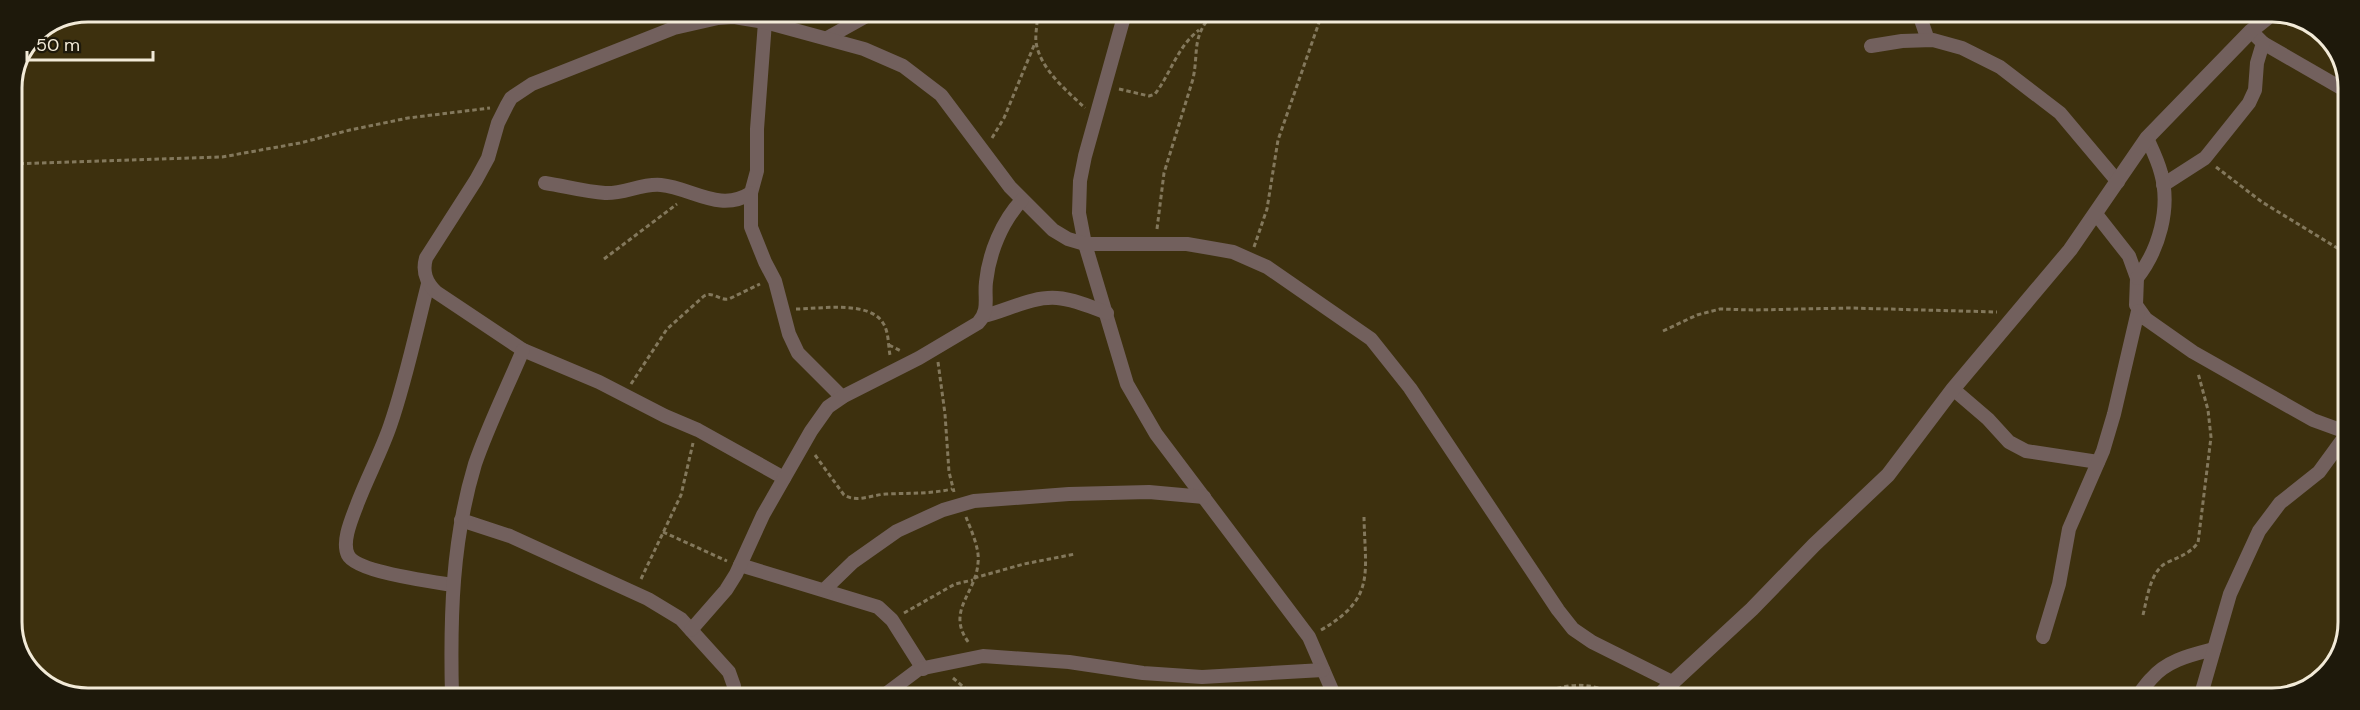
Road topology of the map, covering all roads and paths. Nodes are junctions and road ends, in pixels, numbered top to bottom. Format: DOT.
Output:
graph roads {
  1 [pos="700,22"];
  2 [pos="765,22"];
  3 [pos="856,22"];
  4 [pos="1037,22"];
  5 [pos="1123,22"];
  6 [pos="1207,22"];
  7 [pos="1319,22"];
  8 [pos="1922,22"];
  9 [pos="2262,22"];
  10 [pos="1202,28"];
  11 [pos="2251,31"];
  12 [pos="827,38"];
  13 [pos="1928,40"];
  14 [pos="1036,42"];
  15 [pos="2263,43"];
  16 [pos="1871,46"];
  17 [pos="1106,86"];
  18 [pos="2337,86"];
  19 [pos="507,105"];
  20 [pos="1096,118"];
  21 [pos="2147,138"];
  22 [pos="984,150"];
  23 [pos="2205,158"];
  24 [pos="22,164"];
  25 [pos="2118,182"];
  26 [pos="545,183"];
  27 [pos="2163,185"];
  28 [pos="751,193"];
  29 [pos="691,194"];
  30 [pos="1022,200"];
  31 [pos="2096,214"];
  32 [pos="1156,242"];
  33 [pos="1085,244"];
  34 [pos="2337,248"];
  35 [pos="604,259"];
  36 [pos="1248,259"];
  37 [pos="773,277"];
  38 [pos="2137,278"];
  39 [pos="428,284"];
  40 [pos="782,308"];
  41 [pos="2138,311"];
  42 [pos="1107,313"];
  43 [pos="2016,313"];
  44 [pos="984,316"];
  45 [pos="1663,331"];
  46 [pos="935,348"];
  47 [pos="2189,349"];
  48 [pos="523,350"];
  49 [pos="894,372"];
  50 [pos="1953,389"];
  51 [pos="624,395"];
  52 [pos="842,397"];
  53 [pos="698,430"];
  54 [pos="2338,430"];
  55 [pos="805,442"];
  56 [pos="2338,445"];
  57 [pos="2098,462"];
  58 [pos="784,477"];
  59 [pos="952,489"];
  60 [pos="1204,497"];
  61 [pos="961,504"];
  62 [pos="1364,517"];
  63 [pos="461,520"];
  64 [pos="663,532"];
  65 [pos="1076,554"];
  66 [pos="740,565"];
  67 [pos="974,579"];
  68 [pos="453,585"];
  69 [pos="824,590"];
  70 [pos="635,593"];
  71 [pos="2144,615"];
  72 [pos="892,621"];
  73 [pos="691,630"];
  74 [pos="2043,637"];
  75 [pos="1309,638"];
  76 [pos="2214,649"];
  77 [pos="977,657"];
  78 [pos="938,665"];
  79 [pos="923,669"];
  80 [pos="1323,670"];
  81 [pos="1672,682"];
  82 [pos="452,688"];
  83 [pos="734,688"];
  84 [pos="892,688"];
  85 [pos="965,688"];
  86 [pos="1331,688"];
  87 [pos="1552,688"];
  88 [pos="1599,688"];
  89 [pos="1666,688"];
  90 [pos="2144,688"];
  91 [pos="2203,688"];
  1 -- 19 [label="street"];
  2 -- 12 [label="street"];
  2 -- 28 [label="street"];
  3 -- 12 [label="street"];
  4 -- 14 [label="path"];
  5 -- 17 [label="street"];
  6 -- 10 [label="path"];
  7 -- 36 [label="path"];
  8 -- 13 [label="street"];
  9 -- 11 [label="street"];
  10 -- 17 [label="path"];
  10 -- 32 [label="path"];
  11 -- 15 [label="street"];
  11 -- 21 [label="street"];
  12 -- 22 [label="street"];
  13 -- 16 [label="street"];
  13 -- 25 [label="street"];
  14 -- 20 [label="path"];
  14 -- 22 [label="path"];
  15 -- 18 [label="street"];
  15 -- 23 [label="street"];
  17 -- 20 [label="street"];
  19 -- 24 [label="path"];
  19 -- 39 [label="street"];
  20 -- 33 [label="street"];
  21 -- 25 [label="street"];
  21 -- 27 [label="street"];
  22 -- 30 [label="street"];
  23 -- 27 [label="street"];
  23 -- 34 [label="path"];
  25 -- 31 [label="street"];
  26 -- 29 [label="street"];
  27 -- 38 [label="street"];
  28 -- 29 [label="street"];
  28 -- 37 [label="street"];
  29 -- 35 [label="path"];
  30 -- 33 [label="street"];
  30 -- 44 [label="street"];
  31 -- 38 [label="street"];
  31 -- 43 [label="street"];
  32 -- 33 [label="street"];
  32 -- 36 [label="street"];
  33 -- 42 [label="street"];
  36 -- 81 [label="street"];
  37 -- 40 [label="street"];
  37 -- 51 [label="path"];
  38 -- 41 [label="street"];
  39 -- 48 [label="street"];
  39 -- 68 [label="street"];
  40 -- 49 [label="path"];
  40 -- 52 [label="street"];
  41 -- 47 [label="street"];
  41 -- 57 [label="street"];
  42 -- 44 [label="street"];
  42 -- 60 [label="street"];
  43 -- 45 [label="path"];
  43 -- 50 [label="street"];
  44 -- 46 [label="street"];
  46 -- 49 [label="street"];
  46 -- 59 [label="path"];
  47 -- 54 [label="street"];
  47 -- 71 [label="path"];
  48 -- 51 [label="street"];
  48 -- 63 [label="street"];
  49 -- 52 [label="street"];
  50 -- 57 [label="street"];
  50 -- 81 [label="street"];
  51 -- 53 [label="street"];
  52 -- 55 [label="street"];
  53 -- 58 [label="street"];
  53 -- 64 [label="path"];
  55 -- 58 [label="street"];
  55 -- 59 [label="path"];
  56 -- 76 [label="street"];
  57 -- 74 [label="street"];
  58 -- 66 [label="street"];
  59 -- 61 [label="path"];
  60 -- 61 [label="street"];
  60 -- 75 [label="street"];
  61 -- 67 [label="path"];
  61 -- 69 [label="street"];
  62 -- 75 [label="path"];
  63 -- 68 [label="street"];
  63 -- 70 [label="street"];
  64 -- 66 [label="path"];
  64 -- 70 [label="path"];
  65 -- 67 [label="path"];
  66 -- 69 [label="street"];
  66 -- 73 [label="street"];
  67 -- 72 [label="path"];
  67 -- 77 [label="path"];
  68 -- 82 [label="street"];
  69 -- 72 [label="street"];
  70 -- 73 [label="street"];
  72 -- 79 [label="street"];
  73 -- 83 [label="street"];
  75 -- 80 [label="street"];
  76 -- 90 [label="street"];
  76 -- 91 [label="street"];
  77 -- 78 [label="street"];
  77 -- 80 [label="street"];
  78 -- 79 [label="street"];
  78 -- 85 [label="path"];
  79 -- 84 [label="street"];
  80 -- 86 [label="street"];
  81 -- 89 [label="street"];
  87 -- 88 [label="path"];
}
